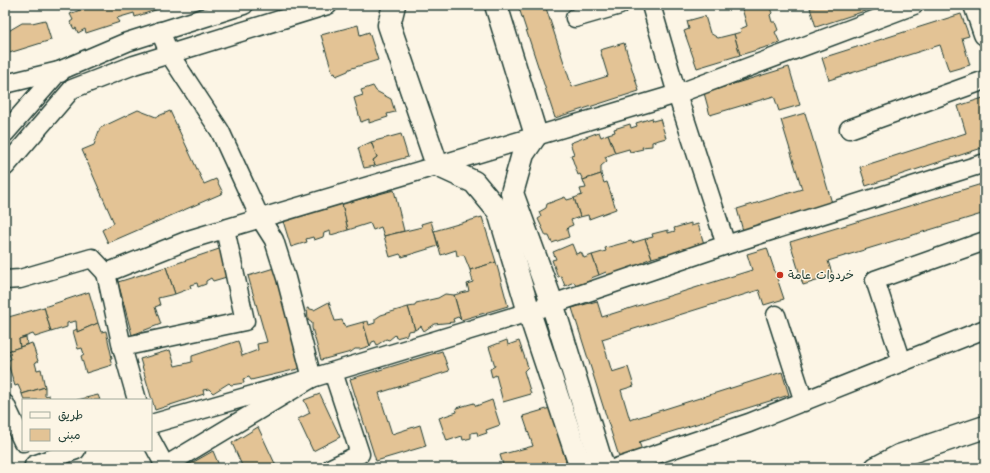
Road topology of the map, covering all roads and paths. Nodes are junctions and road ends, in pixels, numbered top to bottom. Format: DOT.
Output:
graph roads {
  1 [pos="244,5"];
  2 [pos="328,5"];
  3 [pos="394,5"];
  4 [pos="496,5"];
  5 [pos="620,5"];
  6 [pos="651,5"];
  7 [pos="914,5"];
  8 [pos="975,5"];
  9 [pos="575,18"];
  10 [pos="160,30"];
  11 [pos="985,34"];
  12 [pos="170,55"];
  13 [pos="59,71"];
  14 [pos="985,80"];
  15 [pos="5,84"];
  16 [pos="72,89"];
  17 [pos="677,94"];
  18 [pos="849,129"];
  19 [pos="5,133"];
  20 [pos="536,135"];
  21 [pos="985,163"];
  22 [pos="437,165"];
  23 [pos="5,167"];
  24 [pos="260,218"];
  25 [pos="225,229"];
  26 [pos="985,241"];
  27 [pos="726,245"];
  28 [pos="106,273"];
  29 [pos="5,280"];
  30 [pos="552,304"];
  31 [pos="529,312"];
  32 [pos="776,315"];
  33 [pos="985,329"];
  34 [pos="122,347"];
  35 [pos="902,362"];
  36 [pos="333,372"];
  37 [pos="312,378"];
  38 [pos="137,399"];
  39 [pos="804,402"];
  40 [pos="5,404"];
  41 [pos="152,424"];
  42 [pos="985,427"];
  43 [pos="22,440"];
  44 [pos="152,442"];
  45 [pos="72,451"];
  46 [pos="29,461"];
  47 [pos="164,467"];
  48 [pos="330,468"];
  49 [pos="581,468"];
  50 [pos="603,468"];
  51 [pos="616,468"];
  52 [pos="876,468"];
  1 -- 10 [label="street"];
  2 -- 12 [label="street"];
  3 -- 22 [label="street"];
  4 -- 20 [label="street"];
  5 -- 9 [label="street"];
  6 -- 17 [label="street"];
  7 -- 17 [label="street"];
  8 -- 11 [label="street"];
  10 -- 12 [label="street"];
  10 -- 13 [label="street"];
  12 -- 16 [label="street"];
  12 -- 24 [label="street"];
  13 -- 15 [label="street"];
  13 -- 16 [label="street"];
  13 -- 19 [label="street"];
  14 -- 18 [label="street"];
  16 -- 23 [label="street"];
  17 -- 20 [label="street"];
  17 -- 27 [label="street"];
  20 -- 22 [label="street"];
  20 -- 30 [label="street"];
  21 -- 27 [label="street"];
  22 -- 24 [label="street"];
  22 -- 31 [label="street"];
  24 -- 25 [label="street"];
  24 -- 37 [label="street"];
  25 -- 28 [label="street"];
  25 -- 34 [label="street"];
  26 -- 35 [label="street"];
  27 -- 30 [label="street"];
  28 -- 29 [label="street"];
  28 -- 34 [label="street"];
  30 -- 31 [label="street"];
  30 -- 50 [label="street"];
  31 -- 36 [label="street"];
  31 -- 49 [label="street"];
  32 -- 39 [label="street"];
  33 -- 35 [label="street"];
  34 -- 38 [label="street"];
  35 -- 39 [label="street"];
  36 -- 37 [label="street"];
  36 -- 48 [label="street"];
  37 -- 41 [label="street"];
  37 -- 47 [label="street"];
  39 -- 51 [label="street"];
  40 -- 43 [label="street"];
  42 -- 52 [label="street"];
  44 -- 47 [label="street"];
  45 -- 46 [label="street"];
}
